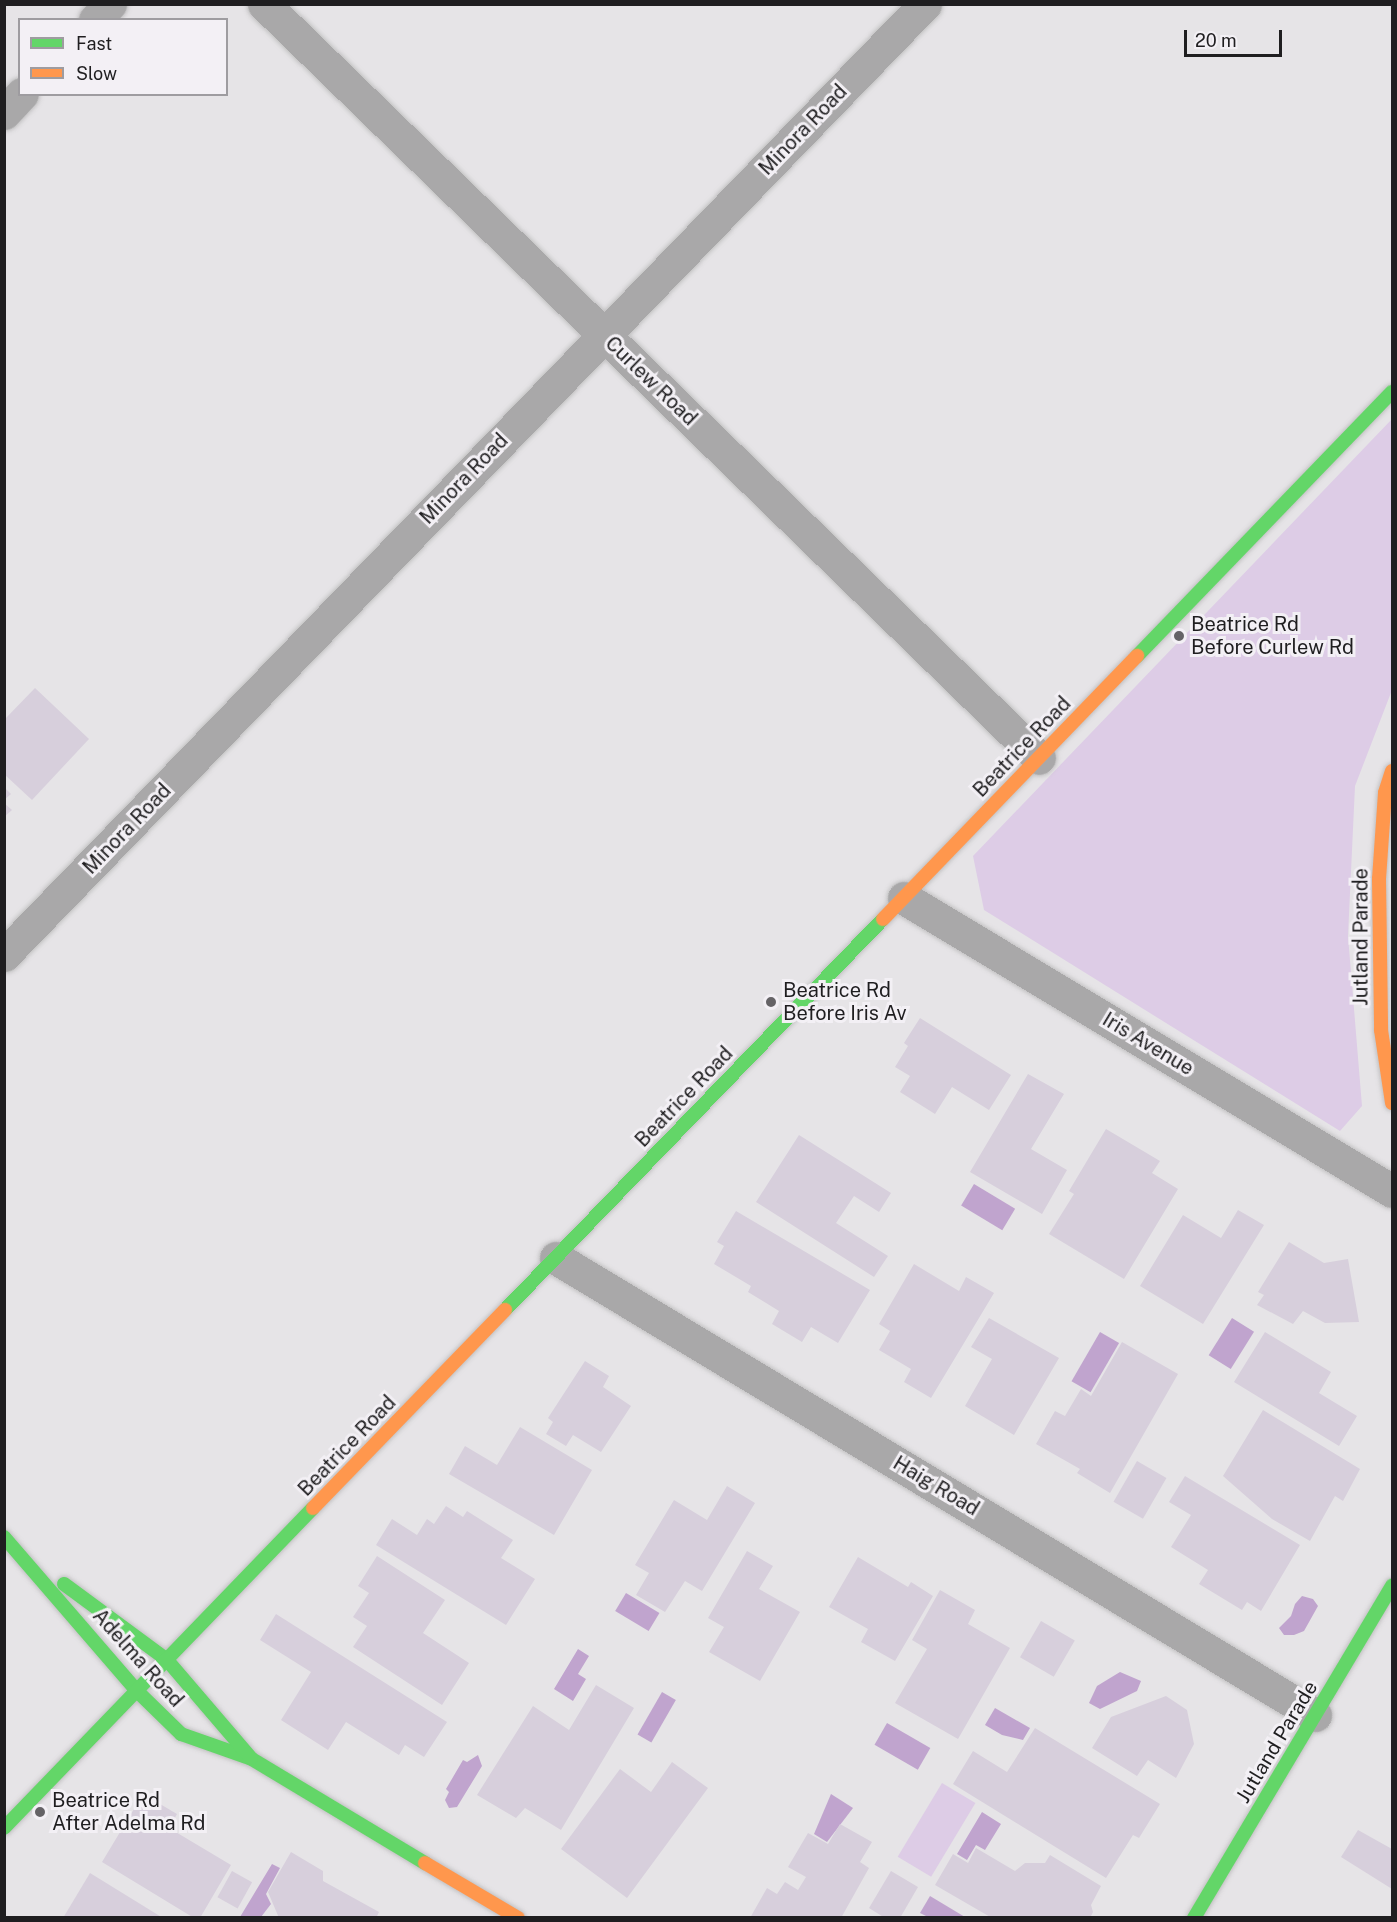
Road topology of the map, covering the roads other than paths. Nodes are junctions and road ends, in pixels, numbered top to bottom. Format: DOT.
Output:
graph roads {
  1 [pos="110,4"];
  2 [pos="264,4"];
  3 [pos="925,4"];
  4 [pos="97,18"];
  5 [pos="20,96"];
  6 [pos="4,113"];
  7 [pos="604,335"];
  8 [pos="1392,392"];
  9 [pos="1039,758"];
  10 [pos="1392,771"];
  11 [pos="904,897"];
  12 [pos="4,955"];
  13 [pos="1392,1102"];
  14 [pos="1392,1191"];
  15 [pos="556,1258"];
  16 [pos="4,1537"];
  17 [pos="19,1551"];
  18 [pos="1392,1586"];
  19 [pos="167,1660"];
  20 [pos="137,1691"];
  21 [pos="1315,1715"];
  22 [pos="252,1759"];
  23 [pos="4,1828"];
  24 [pos="513,1916"];
  25 [pos="1194,1917"];
  1 -- 4 [label="street"];
  2 -- 7 [label="street, Curlew Road"];
  3 -- 7 [label="street, Minora Road"];
  5 -- 6 [label="street"];
  7 -- 9 [label="street, Curlew Road"];
  7 -- 12 [label="street, Minora Road"];
  8 -- 9 [label="street, Beatrice Road"];
  9 -- 11 [label="street, Beatrice Road"];
  10 -- 13 [label="street, Jutland Parade"];
  11 -- 14 [label="street, Iris Avenue"];
  11 -- 15 [label="street, Beatrice Road"];
  15 -- 19 [label="street, Beatrice Road"];
  15 -- 21 [label="street, Haig Road"];
  16 -- 17 [label="street, Adelma Road"];
  17 -- 19 [label="street, Adelma Road"];
  17 -- 20 [label="street, Adelma Road"];
  18 -- 21 [label="street, Jutland Parade"];
  19 -- 20 [label="street, Beatrice Road"];
  19 -- 22 [label="street, Adelma Road"];
  20 -- 22 [label="street, Adelma Road"];
  20 -- 23 [label="street, Beatrice Road"];
  21 -- 25 [label="street, Jutland Parade"];
  22 -- 24 [label="street, Adelma Road"];
}
